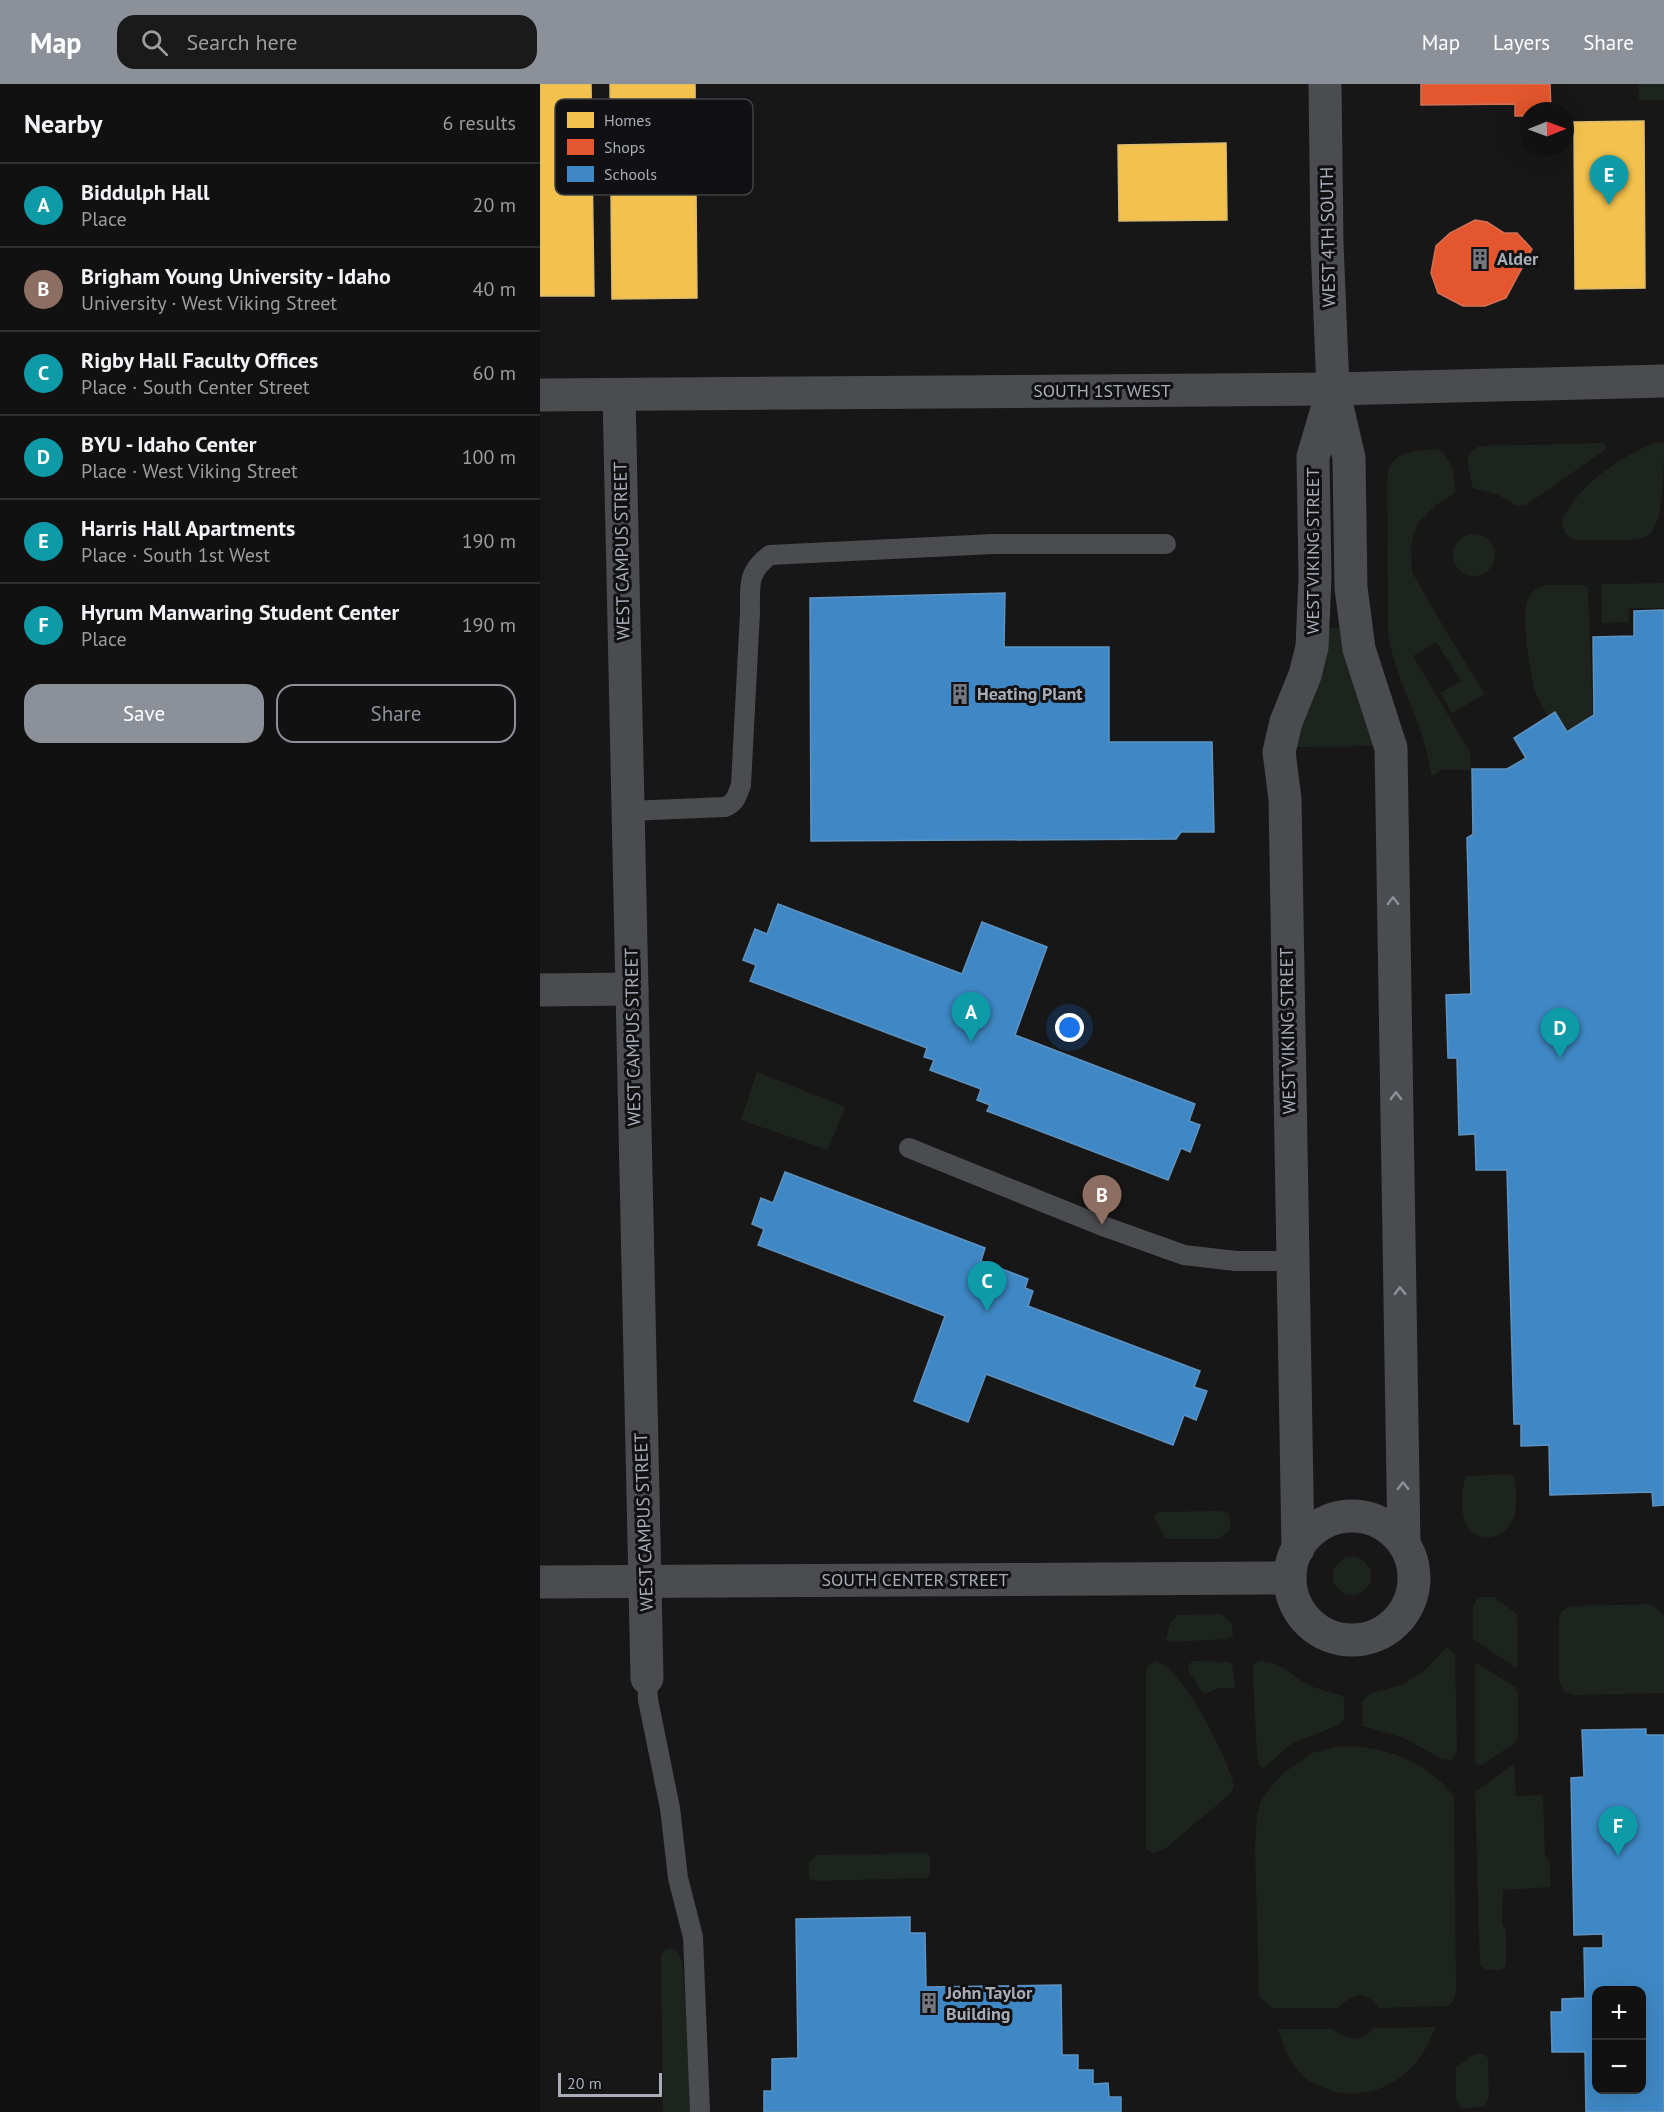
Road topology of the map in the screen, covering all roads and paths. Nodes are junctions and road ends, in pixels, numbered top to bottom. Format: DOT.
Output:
graph roads {
  1 [pos="1325,84"];
  2 [pos="1664,381"];
  3 [pos="1333,389"];
  4 [pos="540,395"];
  5 [pos="619,395"];
  6 [pos="1166,544"];
  7 [pos="628,811"];
  8 [pos="632,989"];
  9 [pos="540,990"];
  10 [pos="909,1148"];
  11 [pos="1292,1261"];
  12 [pos="1404,1544"];
  13 [pos="1294,1563"];
  14 [pos="540,1582"];
  15 [pos="645,1582"];
  16 [pos="647,1678"];
  17 [pos="700,2112"];
  1 -- 3 [label="street, WEST 4TH SOUTH"];
  2 -- 3 [label="street, SOUTH 1ST WEST"];
  3 -- 5 [label="street, SOUTH 1ST WEST"];
  3 -- 11 [label="street, WEST VIKING STREET"];
  12 -- 3 [label="street, WEST VIKING STREET, one-way"];
  4 -- 5 [label="street, SOUTH 1ST WEST"];
  5 -- 7 [label="street, WEST CAMPUS STREET"];
  6 -- 7 [label="lane"];
  7 -- 8 [label="street, WEST CAMPUS STREET"];
  8 -- 9 [label="street"];
  8 -- 15 [label="street, WEST CAMPUS STREET"];
  10 -- 11 [label="lane"];
  11 -- 13 [label="street, WEST VIKING STREET"];
  12 -- 13 [label="street"];
  12 -- 13 [label="street"];
  13 -- 15 [label="street, SOUTH CENTER STREET"];
  14 -- 15 [label="street, SOUTH CENTER STREET"];
  15 -- 16 [label="street, WEST CAMPUS STREET"];
  16 -- 17 [label="lane"];
}
